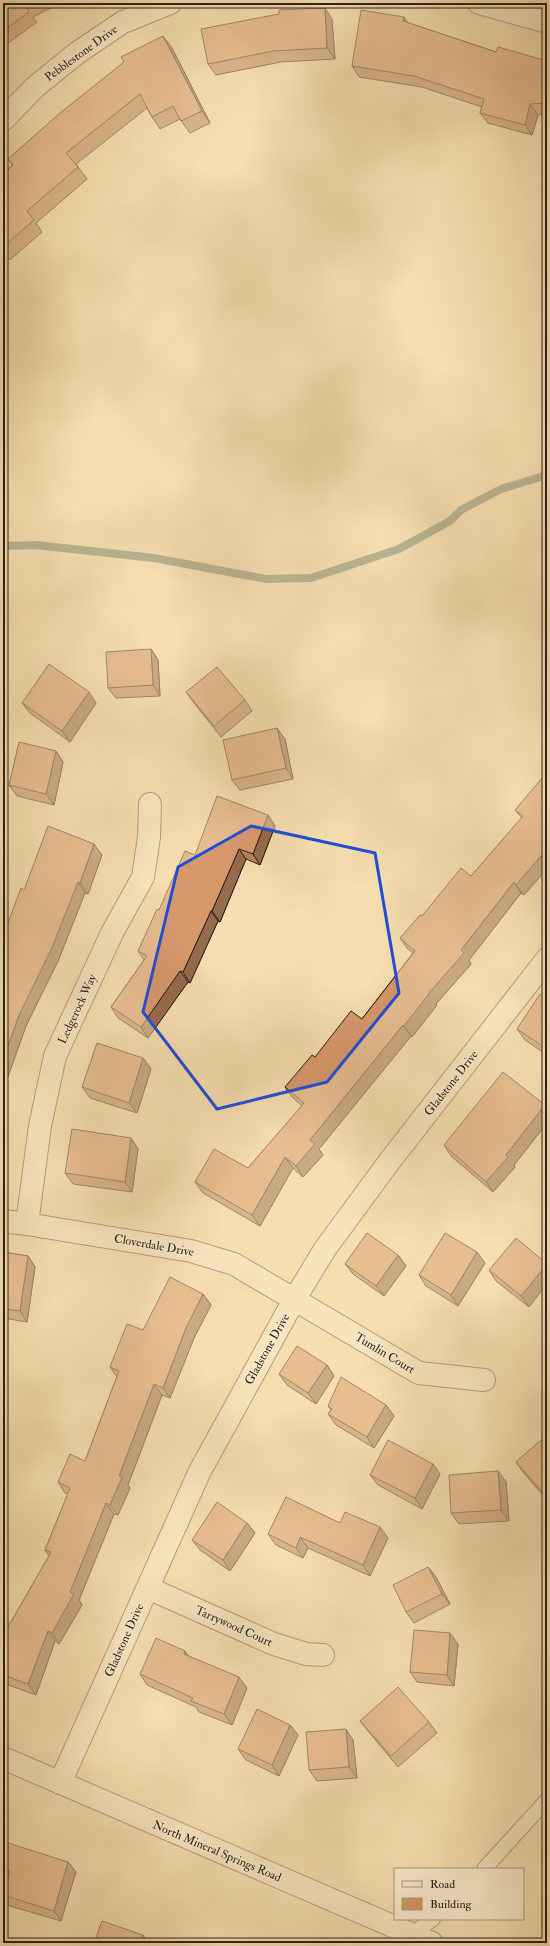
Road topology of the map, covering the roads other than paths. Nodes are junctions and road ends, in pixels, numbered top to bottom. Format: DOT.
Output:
graph roads {
  1 [pos="170,3"];
  2 [pos="479,3"];
  3 [pos="547,22"];
  4 [pos="3,120"];
  5 [pos="150,804"];
  6 [pos="547,959"];
  7 [pos="3,1221"];
  8 [pos="27,1224"];
  9 [pos="294,1300"];
  10 [pos="484,1380"];
  11 [pos="148,1588"];
  12 [pos="323,1655"];
  13 [pos="3,1758"];
  14 [pos="60,1783"];
  15 [pos="547,1800"];
  16 [pos="485,1868"];
  17 [pos="432,1920"];
  18 [pos="412,1934"];
  19 [pos="432,1943"];
  1 -- 4 [label="street, Pebblestone Drive"];
  2 -- 3 [label="street"];
  5 -- 8 [label="street, Ledgerock Way"];
  6 -- 9 [label="street, Gladstone Drive"];
  7 -- 8 [label="street, Cloverdale Drive"];
  8 -- 9 [label="street, Cloverdale Drive"];
  9 -- 10 [label="street, Tumlin Court"];
  9 -- 11 [label="street, Gladstone Drive"];
  11 -- 12 [label="street, Tarrywood Court"];
  11 -- 14 [label="street, Gladstone Drive"];
  13 -- 14 [label="street, North Mineral Springs Road"];
  14 -- 18 [label="street, North Mineral Springs Road"];
  15 -- 16 [label="lane"];
  17 -- 18 [label="lane"];
  18 -- 19 [label="street, North Mineral Springs Road"];
}
